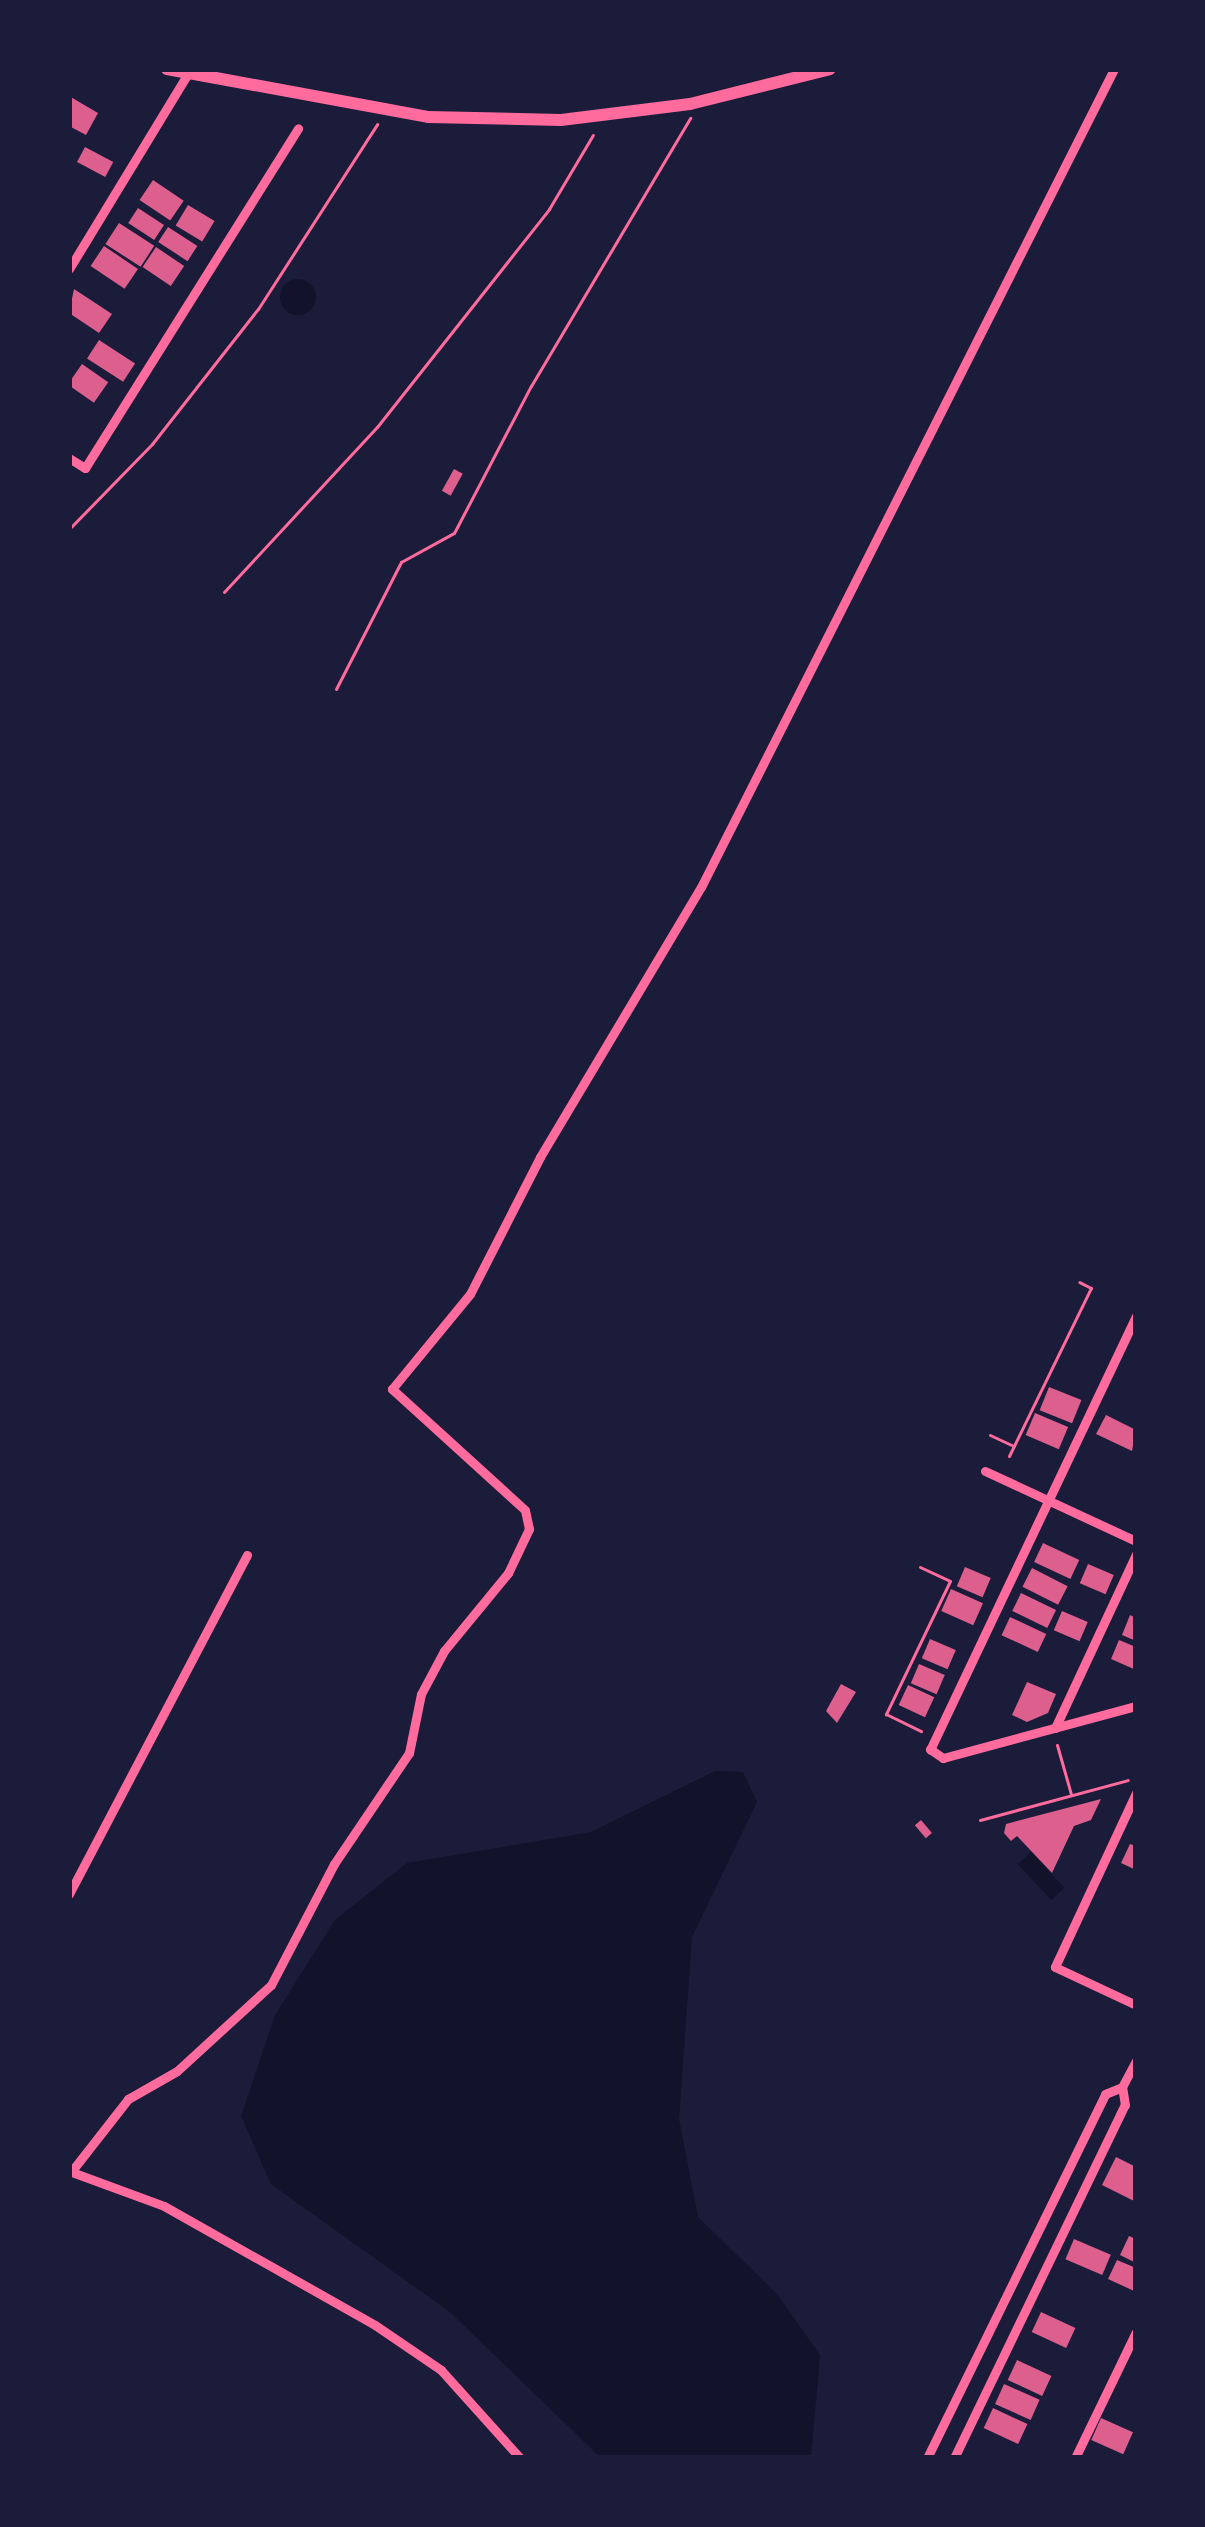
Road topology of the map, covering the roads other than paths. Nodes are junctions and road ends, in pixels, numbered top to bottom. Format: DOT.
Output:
graph roads {
  1 [pos="167,69"];
  2 [pos="830,69"];
  3 [pos="1114,69"];
  4 [pos="188,73"];
  5 [pos="298,128"];
  6 [pos="69,269"];
  7 [pos="69,458"];
  8 [pos="1136,1316"];
  9 [pos="985,1471"];
  10 [pos="1048,1500"];
  11 [pos="1136,1541"];
  12 [pos="1136,1554"];
  13 [pos="247,1555"];
  14 [pos="1136,1706"];
  15 [pos="1054,1729"];
  16 [pos="1136,1793"];
  17 [pos="69,1894"];
  18 [pos="1136,2006"];
  19 [pos="1136,2061"];
  20 [pos="1122,2087"];
  21 [pos="70,2171"];
  22 [pos="1136,2332"];
  23 [pos="520,2458"];
  24 [pos="927,2458"];
  25 [pos="954,2458"];
  26 [pos="1075,2458"];
  1 -- 4 [label="street"];
  2 -- 4 [label="street"];
  3 -- 21 [label="street"];
  4 -- 6 [label="street"];
  5 -- 7 [label="street"];
  8 -- 10 [label="street"];
  9 -- 10 [label="street"];
  10 -- 11 [label="street"];
  10 -- 15 [label="street"];
  12 -- 15 [label="street"];
  13 -- 17 [label="street"];
  14 -- 15 [label="street"];
  16 -- 18 [label="street"];
  19 -- 20 [label="street"];
  20 -- 24 [label="street"];
  20 -- 25 [label="street"];
  21 -- 23 [label="street"];
  22 -- 26 [label="street"];
}
